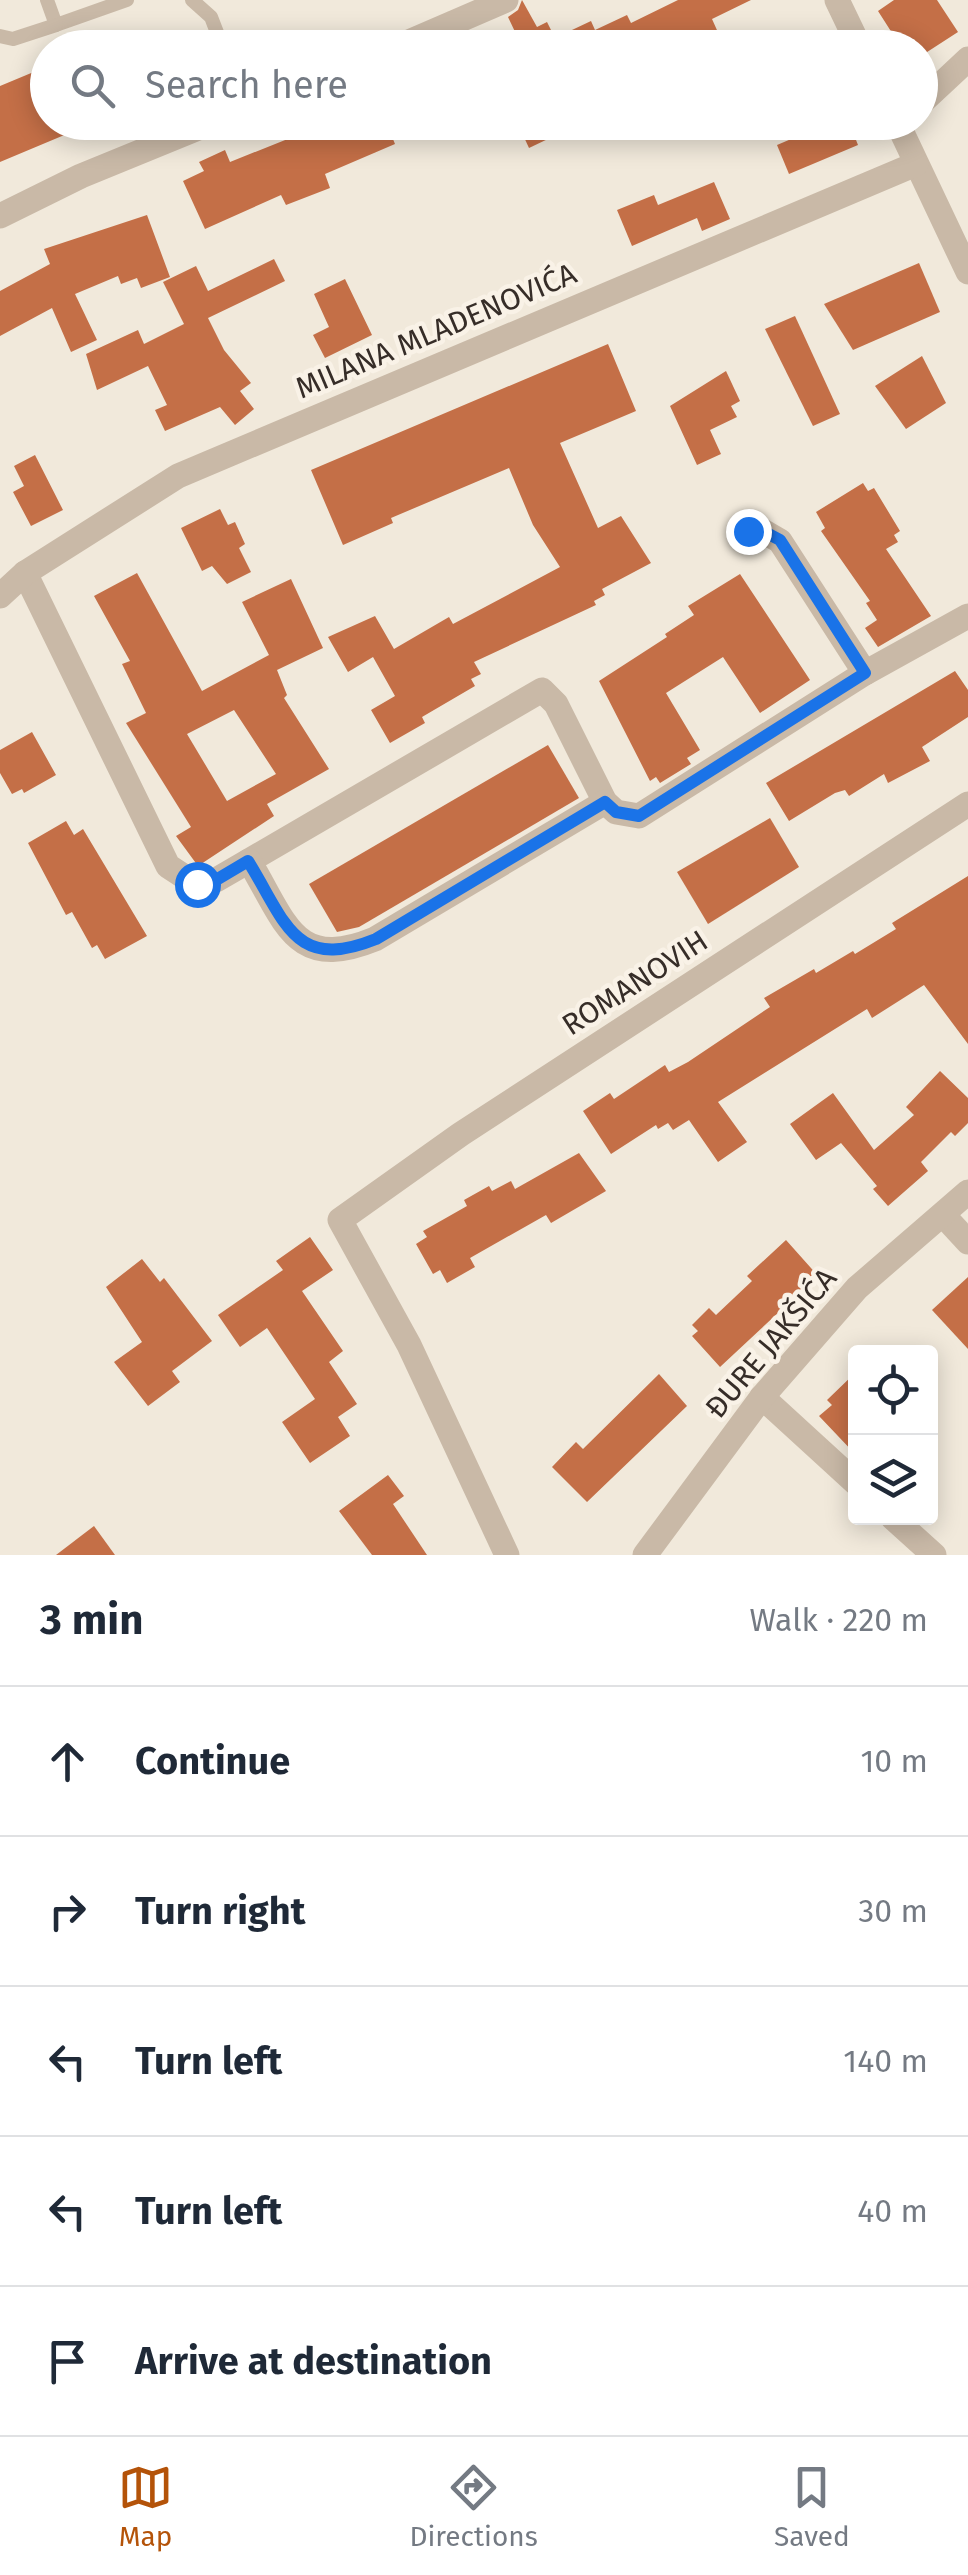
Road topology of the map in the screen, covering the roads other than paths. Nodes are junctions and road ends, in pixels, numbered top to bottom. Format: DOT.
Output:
graph roads {
  1 [pos="47,0"];
  2 [pos="127,0"];
  3 [pos="192,0"];
  4 [pos="506,0"];
  5 [pos="837,0"];
  6 [pos="56,25"];
  7 [pos="41,30"];
  8 [pos="216,30"];
  9 [pos="437,30"];
  10 [pos="851,30"];
  11 [pos="30,33"];
  12 [pos="0,36"];
  13 [pos="968,59"];
  14 [pos="938,87"];
  15 [pos="169,140"];
  16 [pos="905,140"];
  17 [pos="916,164"];
  18 [pos="0,216"];
  19 [pos="968,272"];
  20 [pos="748,531"];
  21 [pos="25,573"];
  22 [pos="0,596"];
  23 [pos="968,616"];
  24 [pos="865,673"];
  25 [pos="605,802"];
  26 [pos="968,804"];
  27 [pos="248,861"];
  28 [pos="968,1192"];
  29 [pos="944,1216"];
  30 [pos="968,1242"];
  31 [pos="762,1397"];
  32 [pos="848,1475"];
  33 [pos="902,1525"];
  34 [pos="507,1555"];
  35 [pos="645,1555"];
  36 [pos="934,1555"];
  1 -- 6 [label="lane"];
  2 -- 6 [label="lane"];
  3 -- 8 [label="lane"];
  4 -- 9 [label="street"];
  5 -- 10 [label="street"];
  6 -- 7 [label="lane"];
  11 -- 12 [label="lane"];
  13 -- 14 [label="street"];
  15 -- 18 [label="street"];
  16 -- 17 [label="street"];
  17 -- 19 [label="street"];
  17 -- 21 [label="street, MILANA MLADENOVIĆA"];
  20 -- 24 [label="street"];
  21 -- 22 [label="street, MILANA MLADENOVIĆA"];
  21 -- 27 [label="street"];
  23 -- 24 [label="street"];
  24 -- 25 [label="street"];
  25 -- 27 [label="street"];
  25 -- 27 [label="street"];
  26 -- 34 [label="street, ROMANOVIH"];
  28 -- 29 [label="street, ĐURE JAKŠIĆA"];
  29 -- 30 [label="street"];
  29 -- 31 [label="street, ĐURE JAKŠIĆA"];
  31 -- 32 [label="street"];
  31 -- 35 [label="street, ĐURE JAKŠIĆA"];
  33 -- 36 [label="street"];
}
